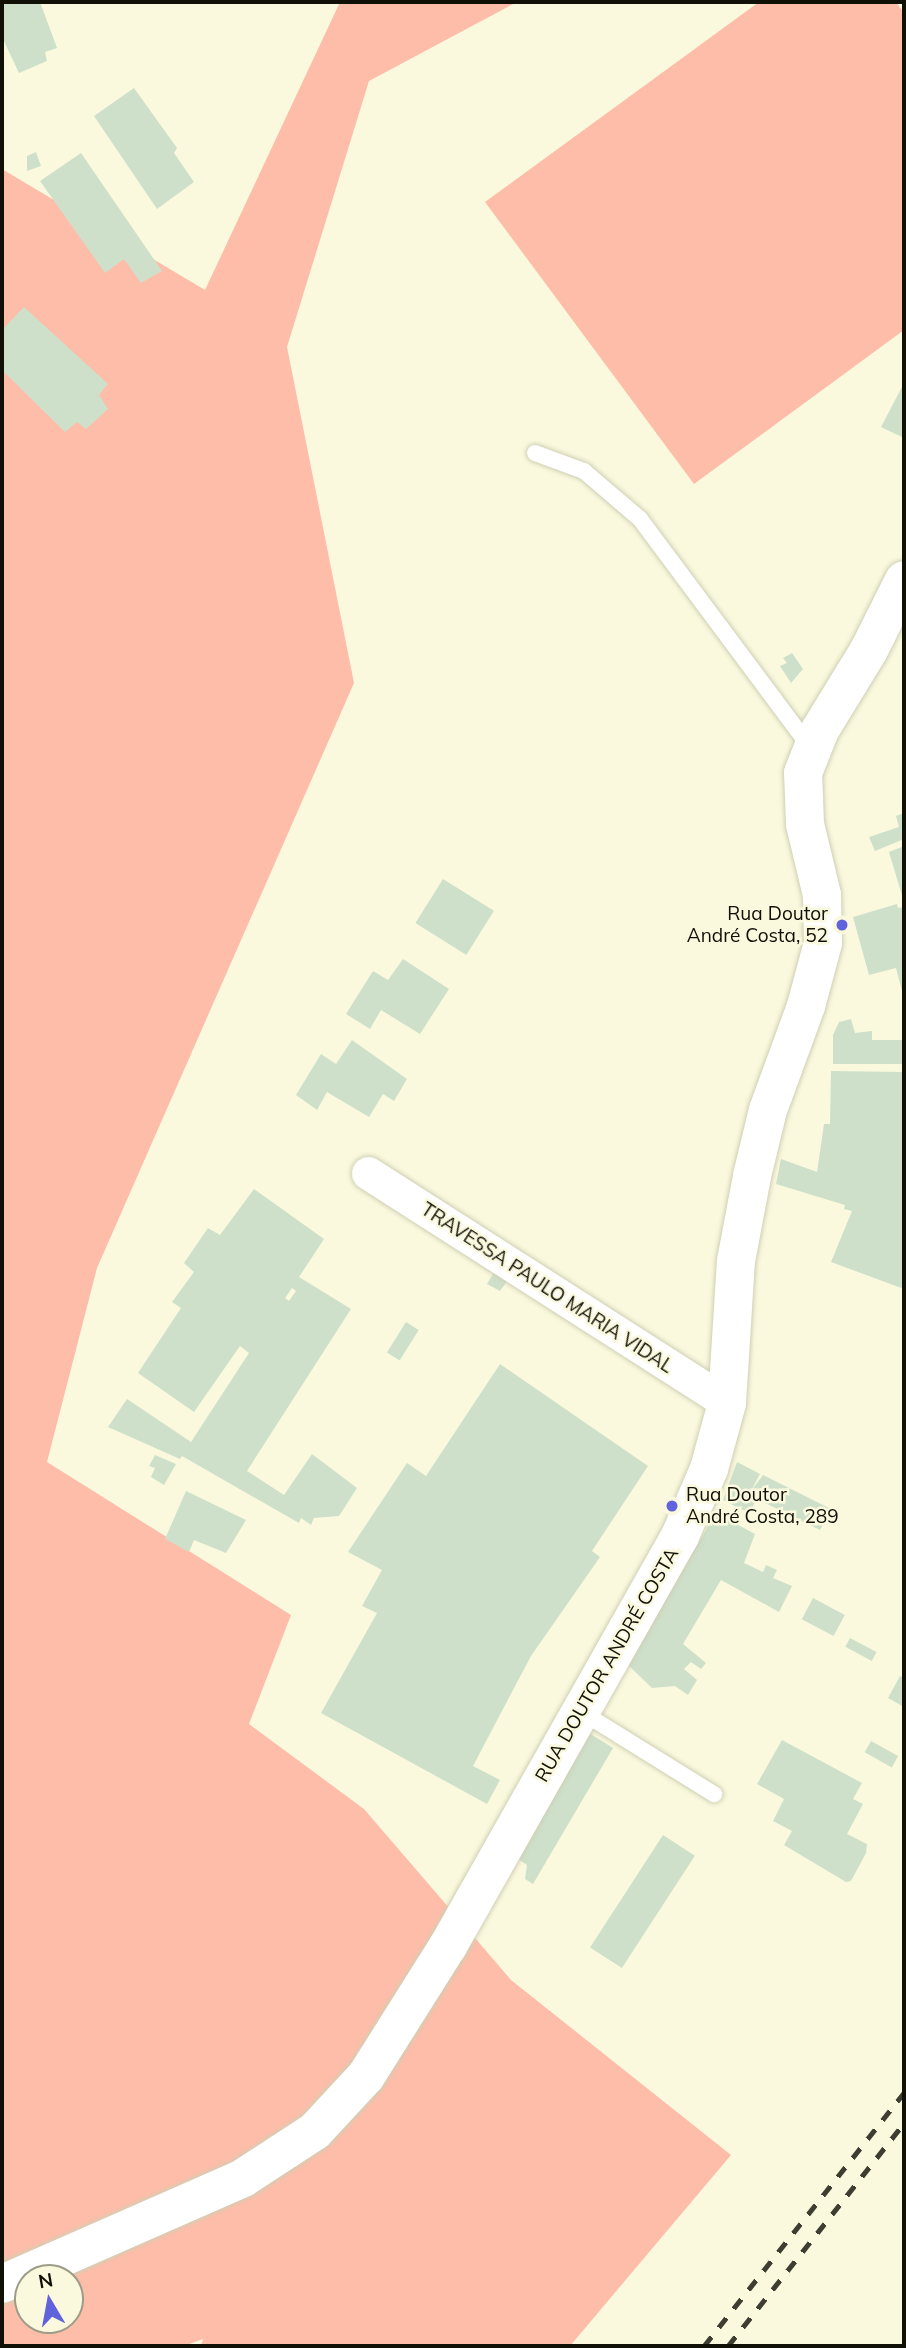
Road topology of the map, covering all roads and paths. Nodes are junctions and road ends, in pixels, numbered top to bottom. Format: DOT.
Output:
graph roads {
  1 [pos="535,453"];
  2 [pos="904,580"];
  3 [pos="812,750"];
  4 [pos="368,1173"];
  5 [pos="727,1403"];
  6 [pos="580,1711"];
  7 [pos="714,1794"];
  8 [pos="2,2284"];
  1 -- 3 [label="lane"];
  2 -- 3 [label="street, RUA DOUTOR ANDRÉ COSTA"];
  3 -- 5 [label="street, RUA DOUTOR ANDRÉ COSTA"];
  4 -- 5 [label="street, TRAVESSA PAULO MARIA VIDAL"];
  5 -- 6 [label="street, RUA DOUTOR ANDRÉ COSTA"];
  6 -- 7 [label="lane"];
  6 -- 8 [label="street, RUA DOUTOR ANDRÉ COSTA"];
}
